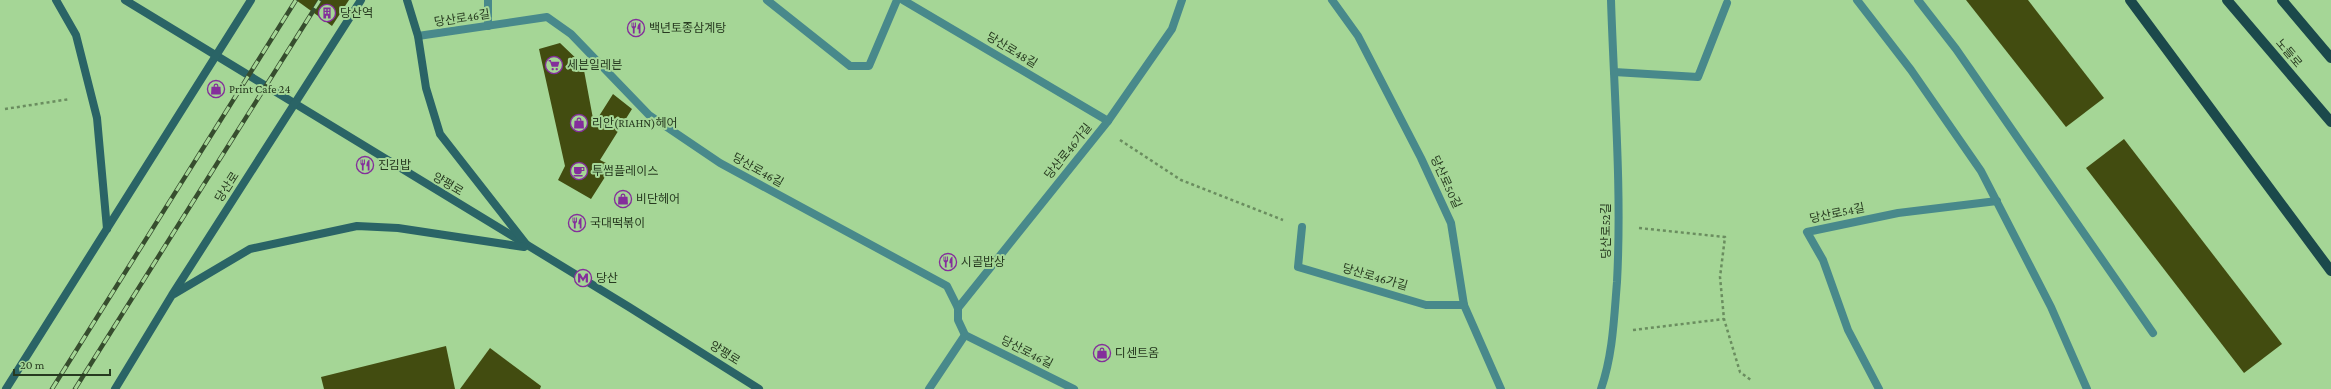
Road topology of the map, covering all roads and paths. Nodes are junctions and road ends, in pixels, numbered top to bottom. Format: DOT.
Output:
graph roads {
  1 [pos="56,0"];
  2 [pos="125,0"];
  3 [pos="251,0"];
  4 [pos="361,0"];
  5 [pos="408,0"];
  6 [pos="488,0"];
  7 [pos="767,0"];
  8 [pos="897,0"];
  9 [pos="903,0"];
  10 [pos="1182,0"];
  11 [pos="1332,0"];
  12 [pos="1611,0"];
  13 [pos="1857,0"];
  14 [pos="1918,0"];
  15 [pos="2130,0"];
  16 [pos="2227,0"];
  17 [pos="2282,0"];
  18 [pos="1727,3"];
  19 [pos="488,26"];
  20 [pos="418,36"];
  21 [pos="217,56"];
  22 [pos="2331,58"];
  23 [pos="1614,72"];
  24 [pos="75,98"];
  25 [pos="295,104"];
  26 [pos="5,109"];
  27 [pos="1108,121"];
  28 [pos="2331,122"];
  29 [pos="1116,138"];
  30 [pos="1997,201"];
  31 [pos="1619,226"];
  32 [pos="1302,227"];
  33 [pos="107,229"];
  34 [pos="529,247"];
  35 [pos="2331,271"];
  36 [pos="172,296"];
  37 [pos="1464,305"];
  38 [pos="958,308"];
  39 [pos="1724,319"];
  40 [pos="1614,332"];
  41 [pos="2153,333"];
  42 [pos="965,335"];
  43 [pos="1750,380"];
  44 [pos="6,389"];
  45 [pos="115,389"];
  46 [pos="759,389"];
  47 [pos="929,389"];
  48 [pos="1074,389"];
  49 [pos="1501,389"];
  50 [pos="1601,389"];
  51 [pos="1879,389"];
  52 [pos="2087,389"];
  1 -- 33 [label="main road"];
  2 -- 21 [label="main road, 양평로"];
  3 -- 21 [label="main road"];
  4 -- 25 [label="main road, 당산로"];
  5 -- 20 [label="main road"];
  6 -- 19 [label="street"];
  7 -- 8 [label="street"];
  9 -- 27 [label="street, 당산로48길"];
  10 -- 27 [label="street, 당산로46가길"];
  11 -- 37 [label="street, 당산로50길"];
  12 -- 23 [label="street, 당산로52길"];
  13 -- 30 [label="street"];
  14 -- 41 [label="street"];
  15 -- 35 [label="main road"];
  16 -- 28 [label="main road, 노들로"];
  17 -- 22 [label="main road"];
  18 -- 23 [label="street"];
  19 -- 20 [label="street, 당산로46길"];
  19 -- 38 [label="street, 당산로46길"];
  20 -- 34 [label="main road"];
  21 -- 25 [label="main road, 양평로"];
  21 -- 33 [label="main road"];
  23 -- 31 [label="street, 당산로52길"];
  24 -- 26 [label="path"];
  25 -- 34 [label="main road, 양평로"];
  25 -- 36 [label="main road, 당산로"];
  27 -- 38 [label="street, 당산로46가길"];
  29 -- 32 [label="path"];
  30 -- 51 [label="street, 당산로54길"];
  30 -- 52 [label="street"];
  31 -- 39 [label="path"];
  31 -- 40 [label="street, 당산로52길"];
  32 -- 37 [label="street, 당산로46가길"];
  33 -- 44 [label="main road"];
  34 -- 36 [label="main road"];
  34 -- 46 [label="main road, 양평로"];
  36 -- 45 [label="main road, 당산로"];
  37 -- 49 [label="street, 당산로50길"];
  38 -- 42 [label="street, 당산로46길"];
  39 -- 40 [label="path"];
  39 -- 43 [label="path"];
  40 -- 50 [label="street, 당산로52길"];
  42 -- 47 [label="street"];
  42 -- 48 [label="street, 당산로46길"];
}
